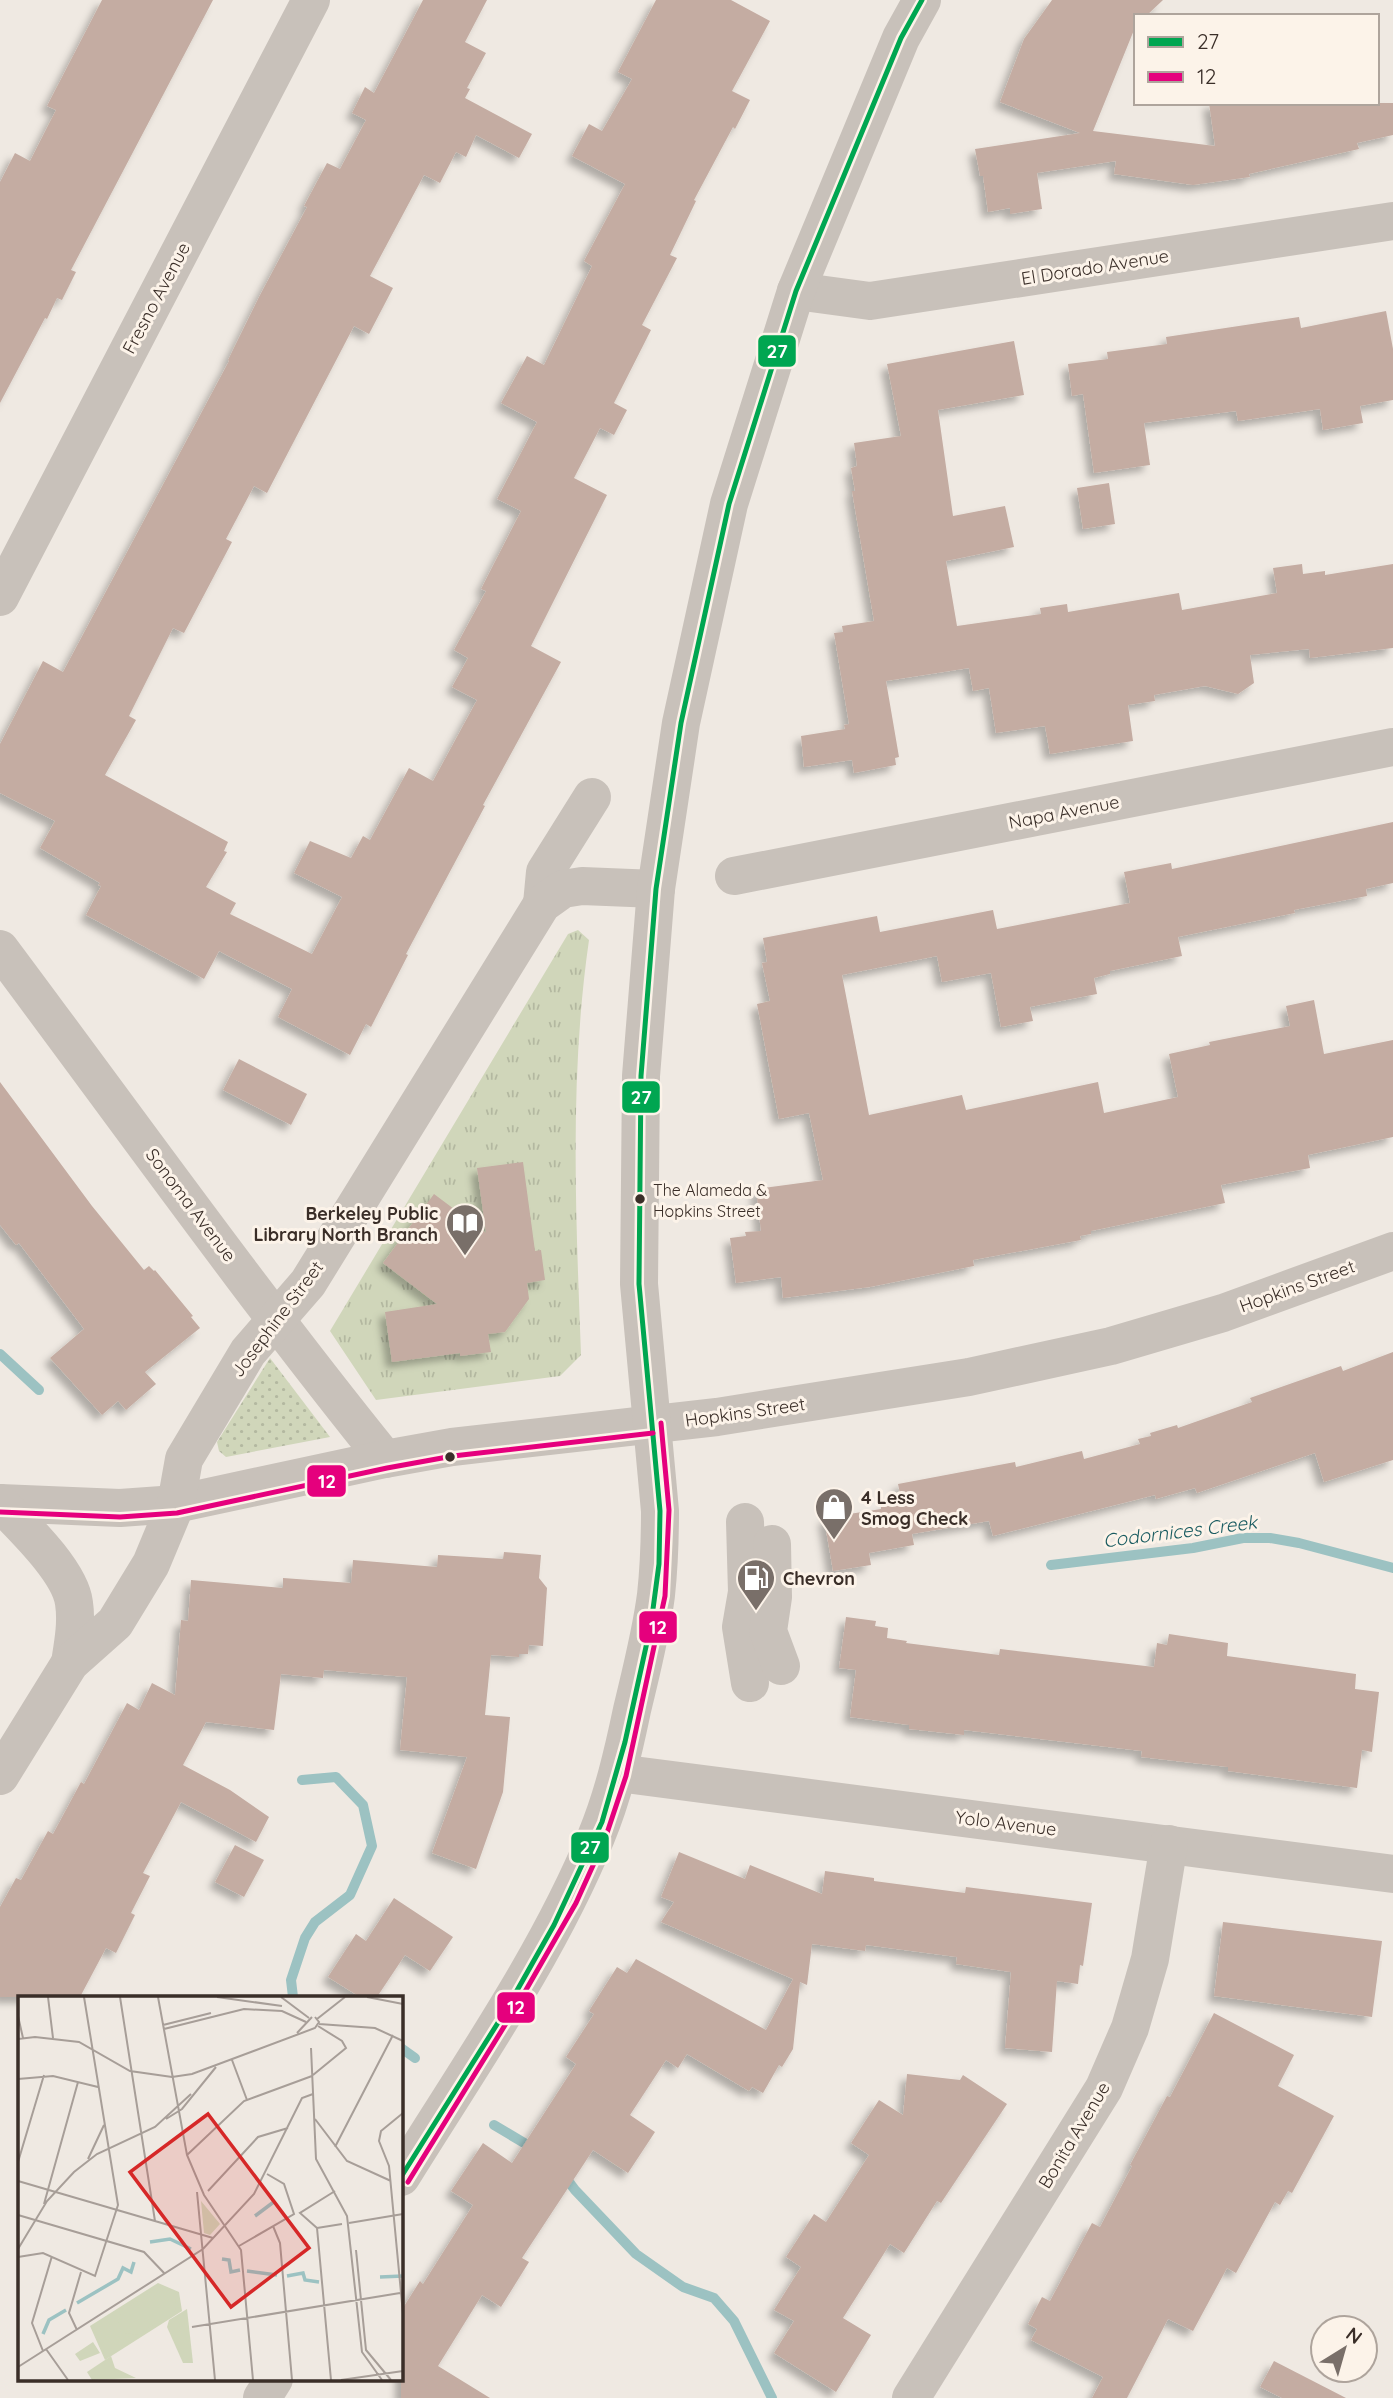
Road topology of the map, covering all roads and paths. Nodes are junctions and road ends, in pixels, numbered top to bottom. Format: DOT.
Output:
graph roads {
  1 [pos="312,0"];
  2 [pos="922,0"];
  3 [pos="1393,221"];
  4 [pos="796,291"];
  5 [pos="0,597"];
  6 [pos="1393,747"];
  7 [pos="593,797"];
  8 [pos="734,876"];
  9 [pos="656,890"];
  10 [pos="542,904"];
  11 [pos="0,949"];
  12 [pos="1393,1251"];
  13 [pos="276,1320"];
  14 [pos="652,1424"];
  15 [pos="385,1459"];
  16 [pos="0,1503"];
  17 [pos="176,1504"];
  18 [pos="758,1522"];
  19 [pos="70,1663"];
  20 [pos="765,1674"];
  21 [pos="618,1773"];
  22 [pos="0,1776"];
  23 [pos="1170,1844"];
  24 [pos="1393,1874"];
  25 [pos="402,2175"];
  26 [pos="273,2380"];
  27 [pos="262,2398"];
  28 [pos="911,2398"];
  1 -- 5 [label="street, Fresno Avenue"];
  2 -- 4 [label="street"];
  3 -- 4 [label="street, El Dorado Avenue"];
  4 -- 9 [label="street"];
  6 -- 8 [label="street, Napa Avenue"];
  7 -- 10 [label="street, Josephine Street"];
  9 -- 10 [label="street, Josephine Street"];
  9 -- 14 [label="street"];
  10 -- 13 [label="street, Josephine Street"];
  11 -- 13 [label="street, Sonoma Avenue"];
  12 -- 14 [label="street, Hopkins Street"];
  13 -- 15 [label="street, Sonoma Avenue"];
  13 -- 17 [label="street, Josephine Street"];
  14 -- 15 [label="street, Hopkins Street"];
  14 -- 21 [label="street"];
  15 -- 17 [label="street, Hopkins Street"];
  16 -- 17 [label="street, Hopkins Street"];
  16 -- 19 [label="street, Josephine Street"];
  17 -- 19 [label="street, Josephine Street"];
  18 -- 20 [label="street"];
  19 -- 22 [label="street, Josephine Street"];
  21 -- 23 [label="street, Yolo Avenue"];
  21 -- 25 [label="street"];
  23 -- 24 [label="street, Yolo Avenue"];
  23 -- 28 [label="street, Bonita Avenue"];
  26 -- 27 [label="street"];
}
